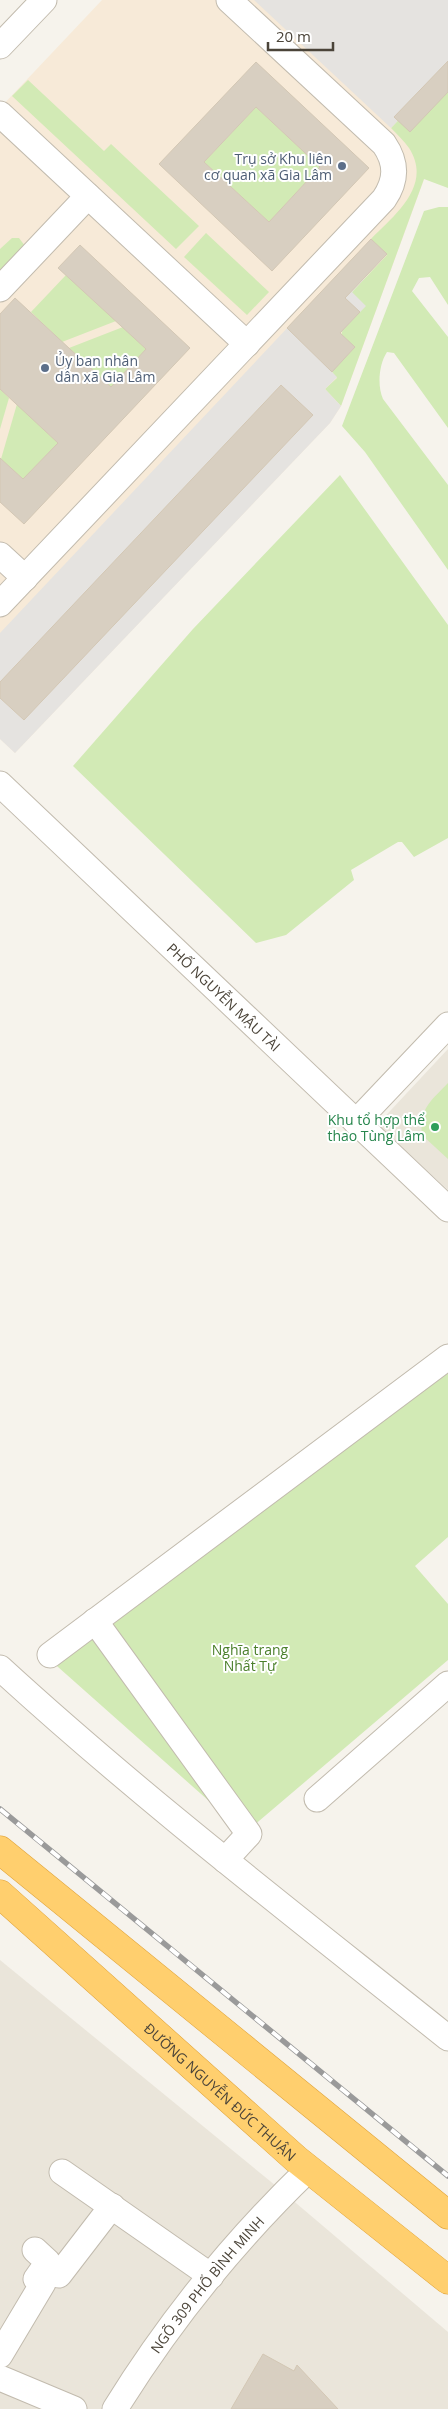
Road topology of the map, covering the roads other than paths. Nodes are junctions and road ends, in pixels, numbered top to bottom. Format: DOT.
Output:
graph roads {
  1 [pos="44,0"];
  2 [pos="229,0"];
  3 [pos="0,46"];
  4 [pos="0,114"];
  5 [pos="88,196"];
  6 [pos="0,289"];
  7 [pos="246,344"];
  8 [pos="0,555"];
  9 [pos="24,578"];
  10 [pos="0,604"];
  11 [pos="0,784"];
  12 [pos="448,1025"];
  13 [pos="356,1122"];
  14 [pos="448,1209"];
  15 [pos="448,1357"];
  16 [pos="95,1620"];
  17 [pos="50,1655"];
  18 [pos="0,1668"];
  19 [pos="448,1684"];
  20 [pos="317,1798"];
  21 [pos="0,1850"];
  22 [pos="225,1860"];
  23 [pos="0,1894"];
  24 [pos="448,2038"];
  25 [pos="309,2169"];
  26 [pos="62,2172"];
  27 [pos="112,2206"];
  28 [pos="448,2215"];
  29 [pos="35,2250"];
  30 [pos="59,2276"];
  31 [pos="211,2276"];
  32 [pos="448,2280"];
  33 [pos="0,2355"];
  34 [pos="0,2378"];
  35 [pos="74,2409"];
  36 [pos="115,2409"];
  1 -- 3 [label="street"];
  2 -- 7 [label="street"];
  4 -- 5 [label="street"];
  5 -- 6 [label="street"];
  5 -- 7 [label="street"];
  7 -- 9 [label="street"];
  8 -- 9 [label="street"];
  9 -- 10 [label="street"];
  11 -- 13 [label="street, PHỐ NGUYỄN MẬU TÀI"];
  12 -- 13 [label="street"];
  13 -- 14 [label="street, PHỐ NGUYỄN MẬU TÀI"];
  15 -- 16 [label="street"];
  16 -- 17 [label="street"];
  16 -- 22 [label="street"];
  18 -- 22 [label="street"];
  19 -- 20 [label="street"];
  21 -- 28 [label="highway"];
  22 -- 24 [label="street"];
  23 -- 25 [label="highway, ĐƯỜNG NGUYỄN ĐỨC THUẬN"];
  25 -- 31 [label="street, NGÕ 309 PHỐ BÌNH MINH"];
  25 -- 32 [label="highway, ĐƯỜNG NGUYỄN ĐỨC THUẬN"];
  26 -- 27 [label="street"];
  27 -- 30 [label="street"];
  27 -- 31 [label="street"];
  29 -- 33 [label="street"];
  31 -- 36 [label="street, NGÕ 309 PHỐ BÌNH MINH"];
  34 -- 35 [label="street"];
}
